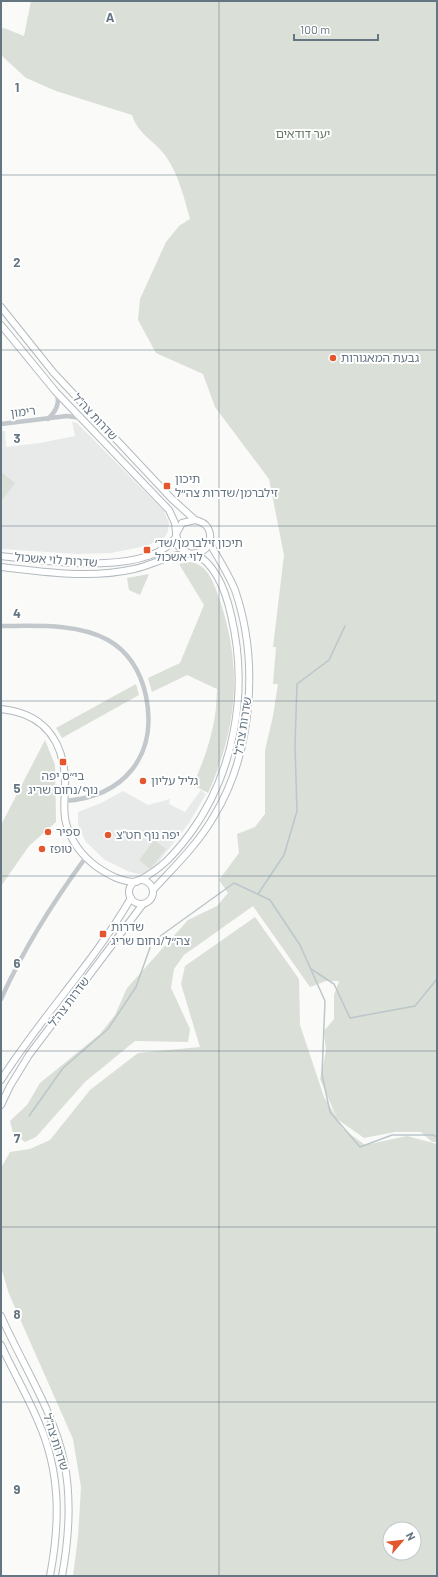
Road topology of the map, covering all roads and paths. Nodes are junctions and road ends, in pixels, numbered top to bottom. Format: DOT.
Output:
graph roads {
  1 [pos="1,308"];
  2 [pos="1,325"];
  3 [pos="54,390"];
  4 [pos="48,419"];
  5 [pos="82,419"];
  6 [pos="1,424"];
  7 [pos="195,520"];
  8 [pos="176,534"];
  9 [pos="209,542"];
  10 [pos="193,554"];
  11 [pos="1,556"];
  12 [pos="1,566"];
  13 [pos="1,626"];
  14 [pos="1,708"];
  15 [pos="64,801"];
  16 [pos="86,857"];
  17 [pos="112,876"];
  18 [pos="137,882"];
  19 [pos="153,890"];
  20 [pos="131,897"];
  21 [pos="143,904"];
  22 [pos="1,999"];
  23 [pos="1,1080"];
  24 [pos="1,1105"];
  25 [pos="1,1316"];
  26 [pos="1,1345"];
  27 [pos="50,1576"];
  28 [pos="62,1576"];
  1 -- 7 [label="main road, שדרות צה\"ל"];
  2 -- 3 [label="main road, שדרות צה\"ל"];
  3 -- 4 [label="street, רימון"];
  3 -- 5 [label="main road, שדרות צה\"ל"];
  4 -- 5 [label="street, רימון"];
  4 -- 6 [label="street, רימון"];
  5 -- 8 [label="main road, שדרות צה\"ל"];
  7 -- 8 [label="main road"];
  7 -- 9 [label="main road"];
  8 -- 10 [label="main road"];
  8 -- 11 [label="main road, שדרות לוי אשכול"];
  9 -- 10 [label="main road"];
  9 -- 19 [label="main road, שדרות צה\"ל"];
  10 -- 12 [label="main road, שדרות לוי אשכול"];
  10 -- 18 [label="main road, שדרות צה\"ל"];
  13 -- 15 [label="street"];
  14 -- 15 [label="main road"];
  15 -- 16 [label="main road"];
  16 -- 17 [label="main road"];
  16 -- 22 [label="street"];
  17 -- 18 [label="main road"];
  17 -- 20 [label="main road"];
  18 -- 19 [label="main road"];
  18 -- 20 [label="main road"];
  19 -- 21 [label="main road"];
  20 -- 21 [label="main road"];
  20 -- 23 [label="main road, שדרות צה\"ל"];
  21 -- 24 [label="main road, שדרות צה\"ל"];
  25 -- 28 [label="main road, שדרות צה\"ל"];
  26 -- 27 [label="main road, שדרות צה\"ל"];
}
